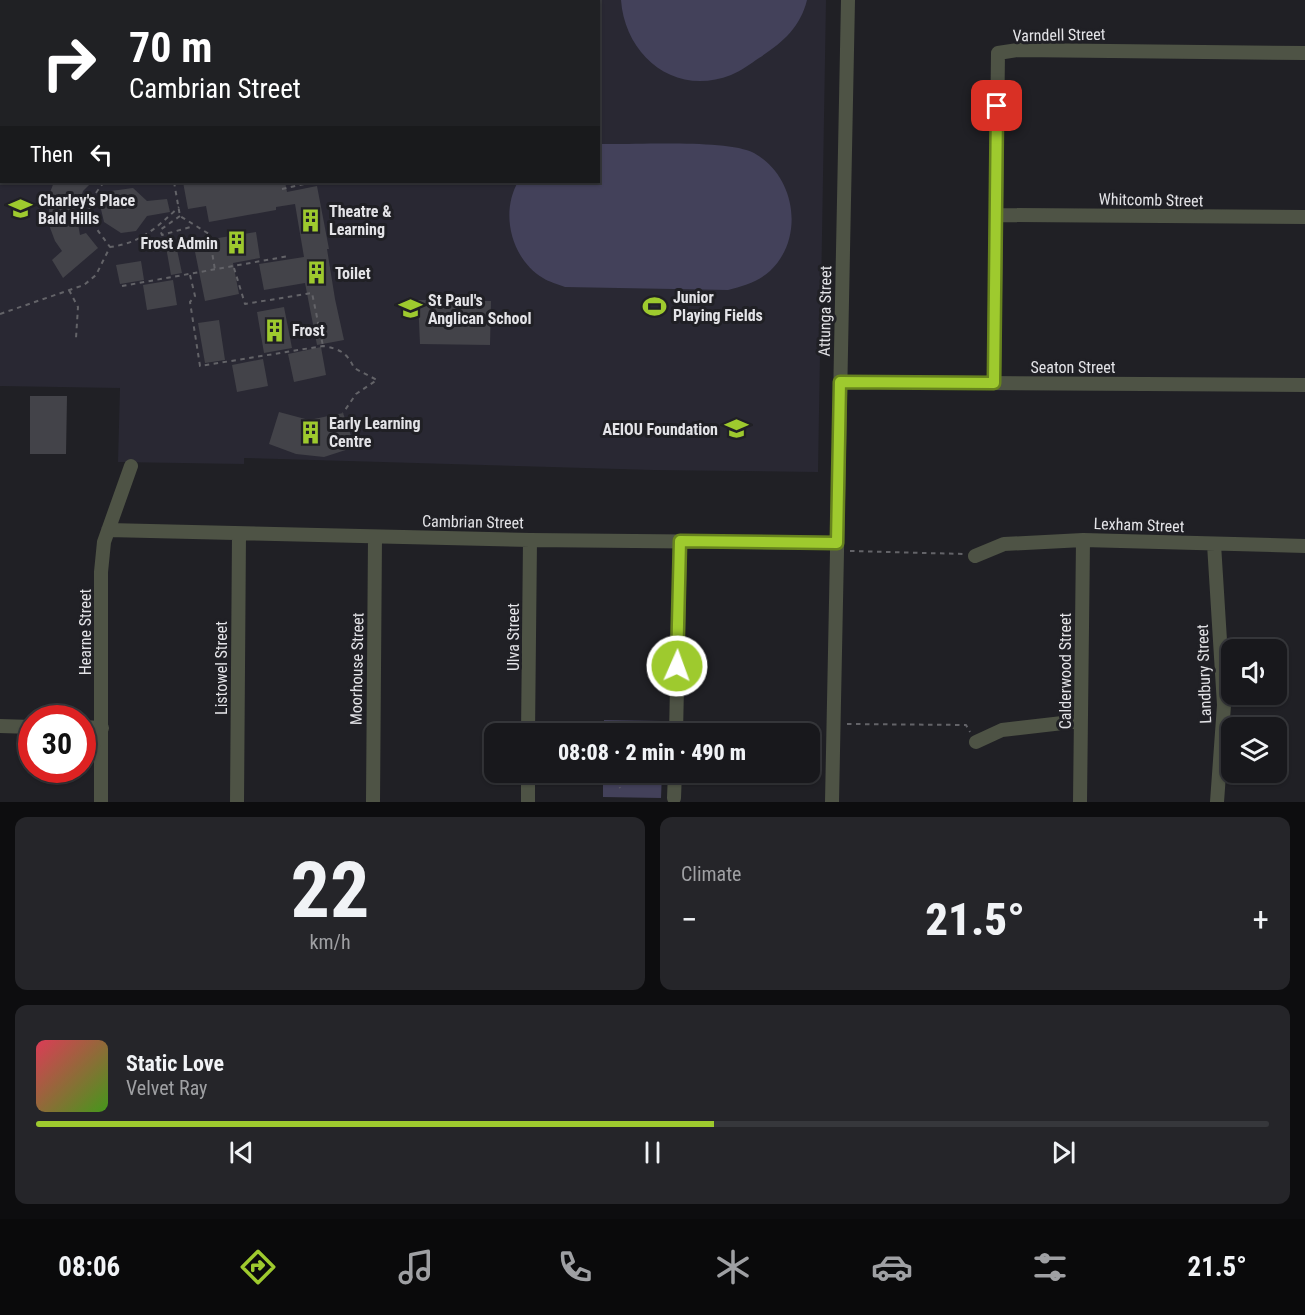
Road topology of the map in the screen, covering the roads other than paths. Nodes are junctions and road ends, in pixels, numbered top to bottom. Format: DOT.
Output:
graph roads {
  1 [pos="848,0"];
  2 [pos="1305,53"];
  3 [pos="997,215"];
  4 [pos="1305,218"];
  5 [pos="840,382"];
  6 [pos="994,383"];
  7 [pos="1305,385"];
  8 [pos="131,466"];
  9 [pos="108,530"];
  10 [pos="239,534"];
  11 [pos="375,537"];
  12 [pos="530,540"];
  13 [pos="1083,540"];
  14 [pos="680,541"];
  15 [pos="1214,544"];
  16 [pos="1305,546"];
  17 [pos="841,547"];
  18 [pos="975,556"];
  19 [pos="1080,721"];
  20 [pos="528,723"];
  21 [pos="676,723"];
  22 [pos="0,726"];
  23 [pos="18,727"];
  24 [pos="96,728"];
  25 [pos="102,728"];
  26 [pos="976,742"];
  27 [pos="528,783"];
  28 [pos="675,783"];
  29 [pos="674,798"];
  30 [pos="101,802"];
  31 [pos="237,802"];
  32 [pos="373,802"];
  33 [pos="528,802"];
  34 [pos="832,802"];
  35 [pos="1080,802"];
  36 [pos="1217,802"];
  1 -- 5 [label="street, Attunga Street"];
  2 -- 3 [label="street, Varndell Street"];
  3 -- 4 [label="street, Whitcomb Street"];
  3 -- 6 [label="street, Varndell Street"];
  5 -- 6 [label="street, Seaton Street"];
  5 -- 17 [label="street, Attunga Street"];
  6 -- 7 [label="street, Seaton Street"];
  8 -- 9 [label="street, Hearne Street"];
  9 -- 10 [label="street, Cambrian Street"];
  9 -- 25 [label="street, Hearne Street"];
  10 -- 11 [label="street, Cambrian Street"];
  10 -- 31 [label="street, Listowel Street"];
  11 -- 12 [label="street, Cambrian Street"];
  11 -- 32 [label="street, Moorhouse Street"];
  12 -- 14 [label="street, Cambrian Street"];
  12 -- 20 [label="street, Ulva Street"];
  13 -- 15 [label="street, Lexham Street"];
  13 -- 18 [label="street, Lexham Street"];
  13 -- 19 [label="street, Calderwood Street"];
  14 -- 17 [label="street, Cambrian Street"];
  14 -- 21 [label="street"];
  15 -- 16 [label="street, Lexham Street"];
  15 -- 36 [label="street, Landbury Street"];
  17 -- 34 [label="street, Attunga Street"];
  19 -- 26 [label="street"];
  19 -- 35 [label="street, Calderwood Street"];
  22 -- 23 [label="street"];
  24 -- 25 [label="street"];
  25 -- 30 [label="street, Hearne Street"];
  27 -- 33 [label="street"];
  28 -- 29 [label="street"];
}
